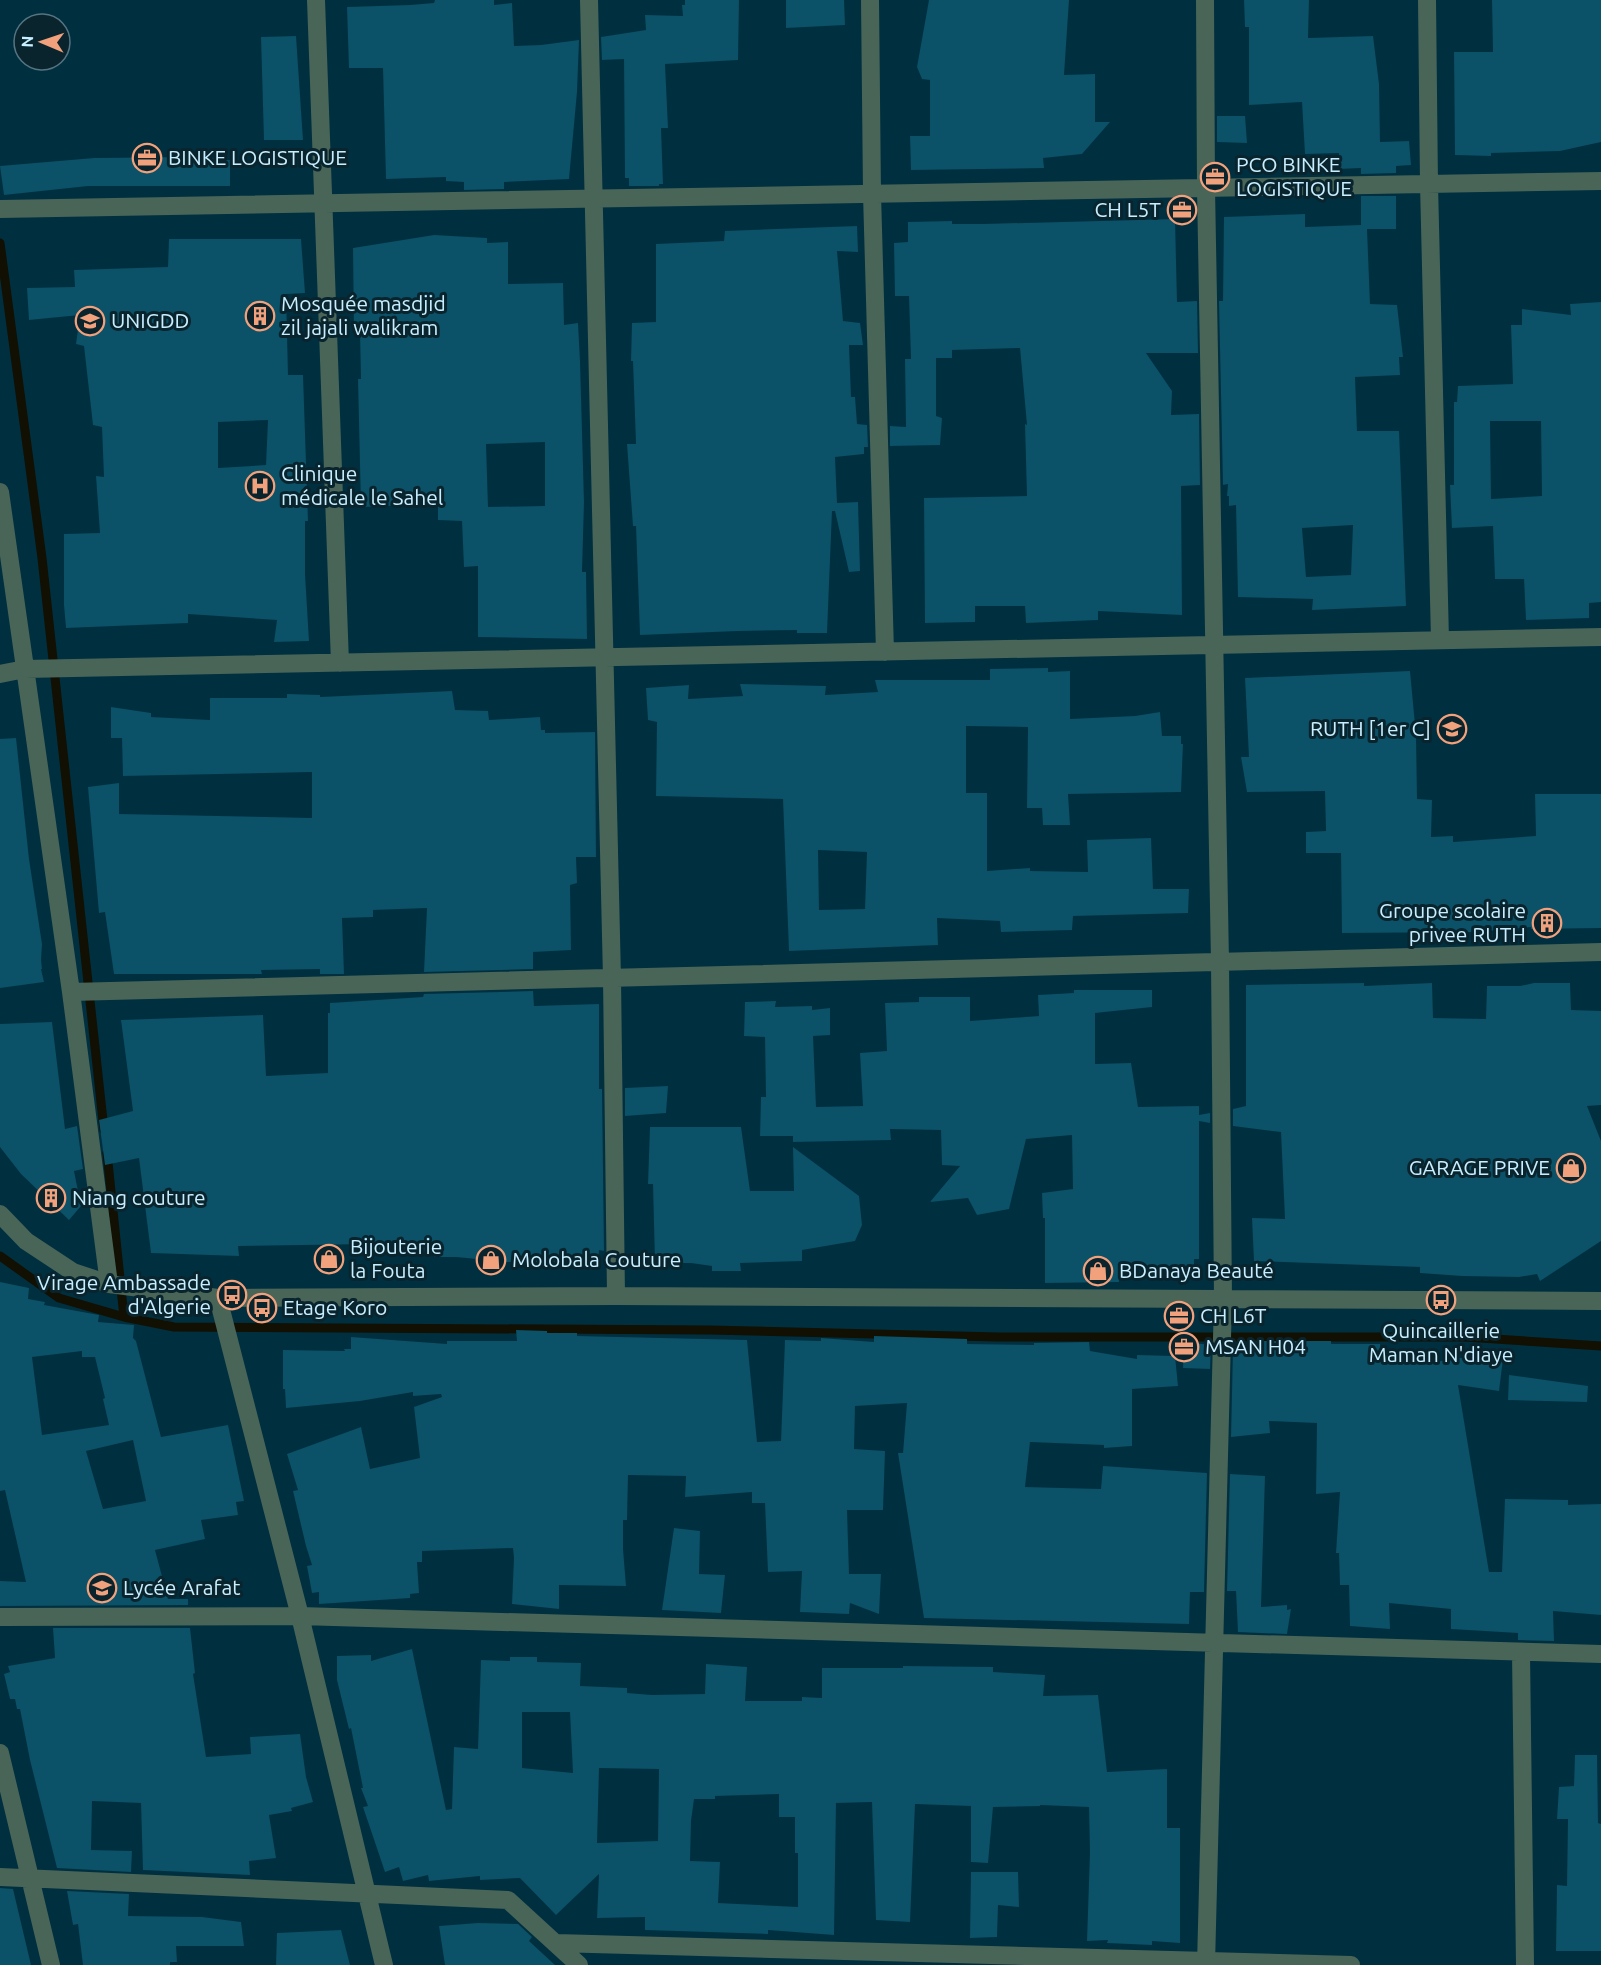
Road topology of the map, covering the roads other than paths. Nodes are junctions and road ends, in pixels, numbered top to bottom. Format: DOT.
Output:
graph roads {
  1 [pos="316,0"];
  2 [pos="589,0"];
  3 [pos="870,0"];
  4 [pos="1205,0"];
  5 [pos="1427,0"];
  6 [pos="1601,181"];
  7 [pos="1429,184"];
  8 [pos="1206,188"];
  9 [pos="872,194"];
  10 [pos="594,199"];
  11 [pos="323,204"];
  12 [pos="0,209"];
  13 [pos="0,492"];
  14 [pos="1601,637"];
  15 [pos="1440,640"];
  16 [pos="1214,645"];
  17 [pos="885,652"];
  18 [pos="604,658"];
  19 [pos="340,663"];
  20 [pos="25,669"];
  21 [pos="0,674"];
  22 [pos="1601,952"];
  23 [pos="1220,962"];
  24 [pos="612,978"];
  25 [pos="71,992"];
  26 [pos="0,1214"];
  27 [pos="109,1284"];
  28 [pos="616,1296"];
  29 [pos="218,1298"];
  30 [pos="1223,1299"];
  31 [pos="1601,1301"];
  32 [pos="300,1616"];
  33 [pos="0,1617"];
  34 [pos="1215,1644"];
  35 [pos="1521,1653"];
  36 [pos="1601,1654"];
  37 [pos="0,1753"];
  38 [pos="0,1877"];
  39 [pos="30,1878"];
  40 [pos="367,1894"];
  41 [pos="555,1943"];
  42 [pos="1206,1962"];
  43 [pos="51,1965"];
  44 [pos="384,1965"];
  45 [pos="579,1965"];
  46 [pos="1351,1965"];
  47 [pos="1525,1965"];
  1 -- 11 [label="street"];
  2 -- 10 [label="street"];
  3 -- 9 [label="street"];
  4 -- 8 [label="street"];
  5 -- 7 [label="street"];
  6 -- 7 [label="street"];
  7 -- 8 [label="street"];
  7 -- 15 [label="street"];
  8 -- 9 [label="street"];
  8 -- 16 [label="street"];
  9 -- 10 [label="street"];
  9 -- 17 [label="street"];
  10 -- 11 [label="street"];
  10 -- 18 [label="street"];
  11 -- 12 [label="street"];
  11 -- 19 [label="street"];
  13 -- 20 [label="street"];
  14 -- 15 [label="street"];
  15 -- 16 [label="street"];
  16 -- 17 [label="street"];
  16 -- 23 [label="street"];
  17 -- 18 [label="street"];
  18 -- 19 [label="street"];
  18 -- 24 [label="street"];
  19 -- 20 [label="street"];
  20 -- 21 [label="street"];
  20 -- 25 [label="street"];
  22 -- 23 [label="street"];
  23 -- 24 [label="street"];
  23 -- 30 [label="street"];
  24 -- 25 [label="street"];
  24 -- 28 [label="street"];
  25 -- 27 [label="street"];
  26 -- 27 [label="street"];
  27 -- 29 [label="street"];
  28 -- 29 [label="street"];
  28 -- 30 [label="street"];
  29 -- 32 [label="street"];
  30 -- 31 [label="street"];
  30 -- 34 [label="street"];
  32 -- 33 [label="street"];
  32 -- 34 [label="street"];
  32 -- 40 [label="street"];
  34 -- 35 [label="street"];
  34 -- 42 [label="street"];
  35 -- 36 [label="street"];
  35 -- 47 [label="street"];
  37 -- 39 [label="street"];
  38 -- 39 [label="street"];
  39 -- 40 [label="street"];
  39 -- 43 [label="street"];
  40 -- 41 [label="street"];
  40 -- 44 [label="street"];
  41 -- 42 [label="street"];
  41 -- 45 [label="street"];
  42 -- 46 [label="street"];
}
